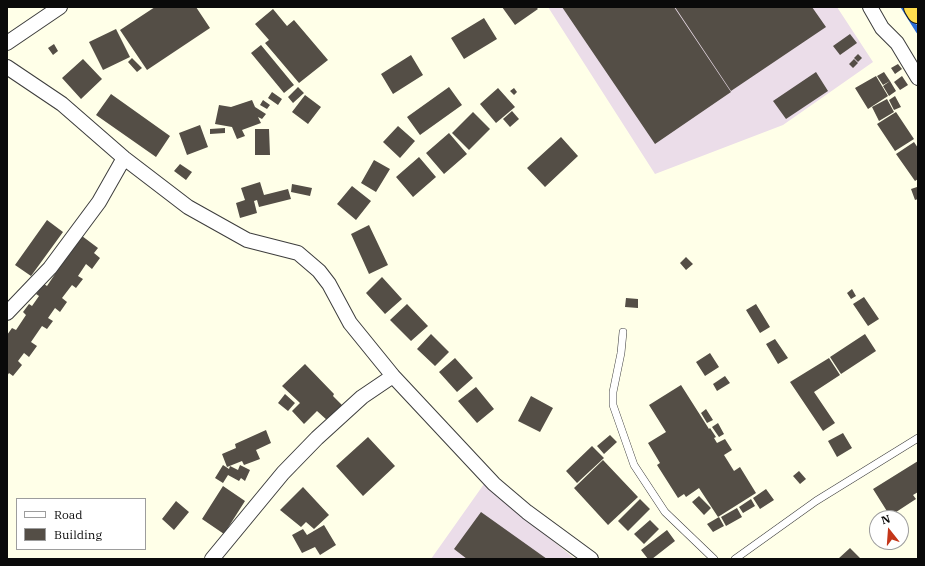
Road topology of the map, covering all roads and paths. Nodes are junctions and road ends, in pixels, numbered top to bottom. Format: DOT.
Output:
graph roads {
  1 [pos="60,7"];
  2 [pos="870,7"];
  3 [pos="915,7"];
  4 [pos="918,12"];
  5 [pos="7,43"];
  6 [pos="7,67"];
  7 [pos="918,78"];
  8 [pos="124,158"];
  9 [pos="7,313"];
  10 [pos="623,332"];
  11 [pos="393,376"];
  12 [pos="918,438"];
  13 [pos="212,559"];
  14 [pos="591,559"];
  15 [pos="714,559"];
  16 [pos="735,559"];
  1 -- 5 [label="street"];
  2 -- 7 [label="street"];
  3 -- 4 [label="highway"];
  6 -- 8 [label="street"];
  8 -- 9 [label="street"];
  8 -- 11 [label="street"];
  10 -- 15 [label="lane"];
  11 -- 13 [label="street"];
  11 -- 14 [label="street"];
  12 -- 16 [label="lane"];
}
